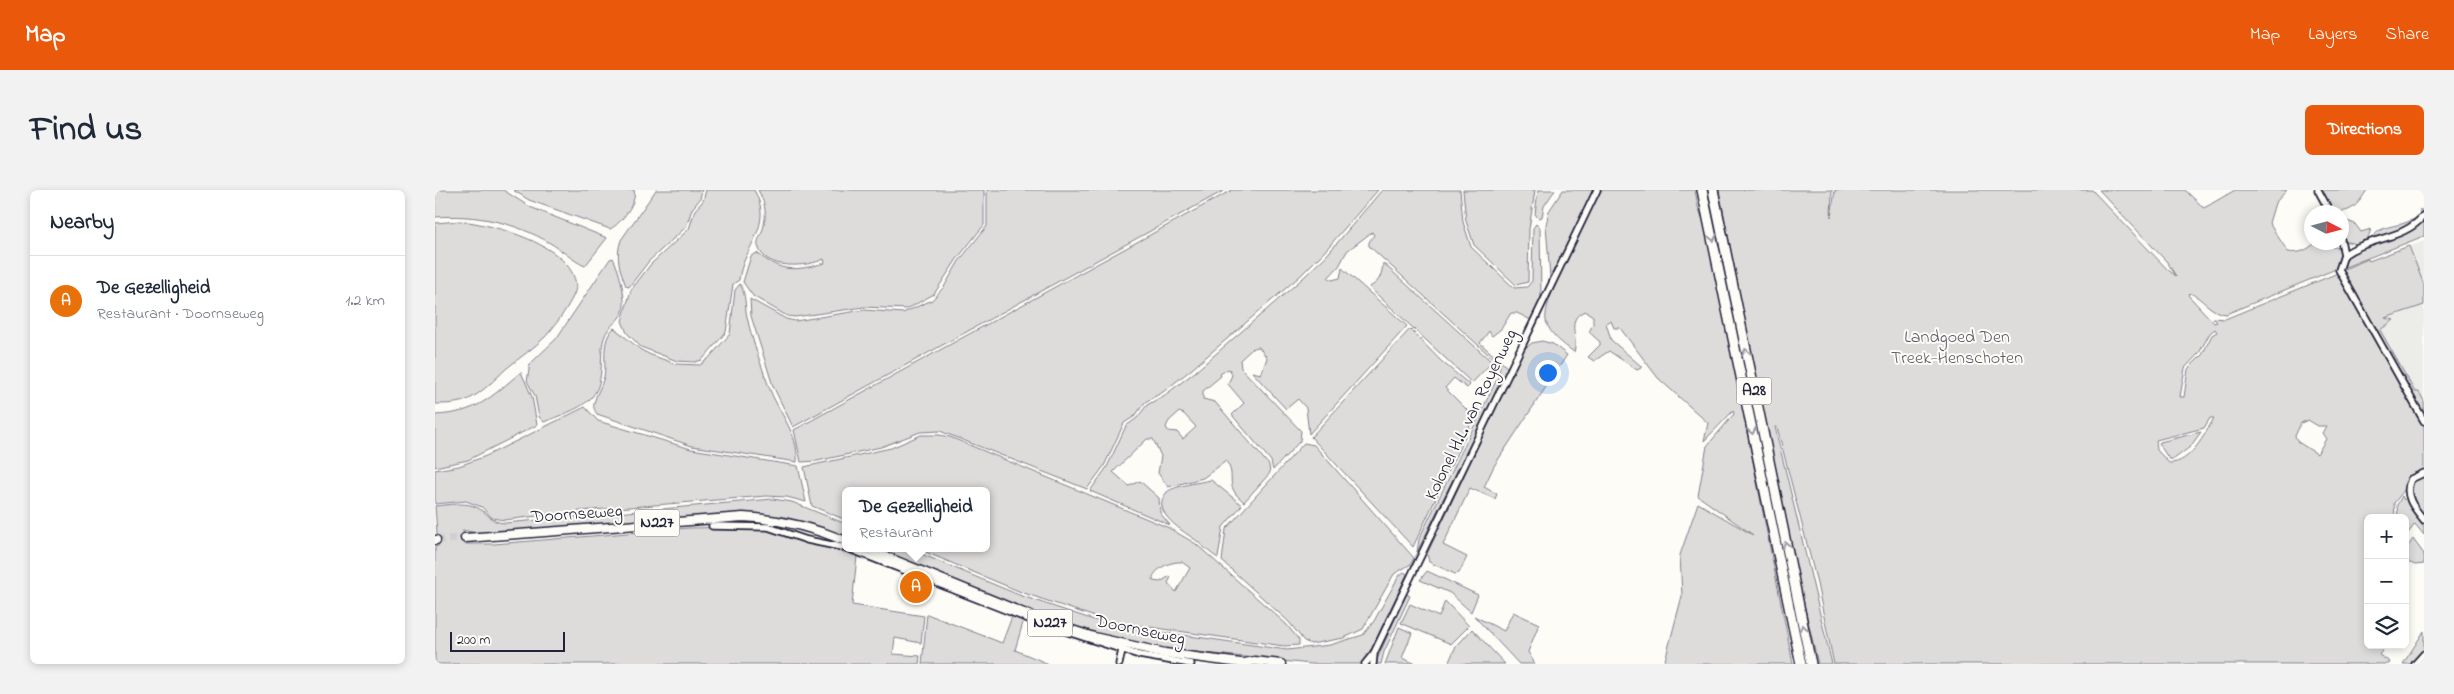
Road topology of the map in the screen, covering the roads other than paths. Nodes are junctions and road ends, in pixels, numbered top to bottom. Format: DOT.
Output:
graph roads {
  1 [pos="1597,190"];
  2 [pos="1703,190"];
  3 [pos="1713,190"];
  4 [pos="2318,190"];
  5 [pos="2326,205"];
  6 [pos="2424,214"];
  7 [pos="2349,245"];
  8 [pos="2354,247"];
  9 [pos="2343,250"];
  10 [pos="2344,255"];
  11 [pos="2424,421"];
  12 [pos="2424,473"];
  13 [pos="2424,520"];
  14 [pos="713,526"];
  15 [pos="810,526"];
  16 [pos="465,538"];
  17 [pos="842,538"];
  18 [pos="807,540"];
  19 [pos="842,547"];
  20 [pos="856,552"];
  21 [pos="875,552"];
  22 [pos="1122,650"];
  23 [pos="1374,653"];
  24 [pos="2424,654"];
  25 [pos="1119,664"];
  26 [pos="1191,664"];
  27 [pos="1246,664"];
  28 [pos="1281,664"];
  29 [pos="1365,664"];
  30 [pos="1373,664"];
  31 [pos="1799,664"];
  32 [pos="1811,664"];
  33 [pos="2415,664"];
  1 -- 23 [label="street, Kolonel H.L. van Royenweg"];
  2 -- 31 [label="highway, A28, one-way"];
  32 -- 3 [label="highway, A28, one-way"];
  4 -- 5 [label="street"];
  6 -- 8 [label="street"];
  7 -- 8 [label="street"];
  8 -- 10 [label="street"];
  9 -- 10 [label="street"];
  10 -- 11 [label="street"];
  12 -- 13 [label="street"];
  14 -- 18 [label="street, Doornseweg"];
  15 -- 16 [label="main road, Doornseweg / N227"];
  15 -- 17 [label="main road, Doornseweg / N227"];
  15 -- 18 [label="street"];
  18 -- 19 [label="street, Doornseweg"];
  20 -- 22 [label="street, Doornseweg"];
  21 -- 27 [label="main road, Doornseweg / N227"];
  22 -- 25 [label="street"];
  22 -- 26 [label="street, Doornseweg"];
  23 -- 29 [label="street, Kolonel H.L. van Royenweg"];
  23 -- 30 [label="street, Kolonel H.L. van Royenweg"];
  24 -- 33 [label="street"];
  27 -- 28 [label="main road, Doornseweg / N227"];
}
